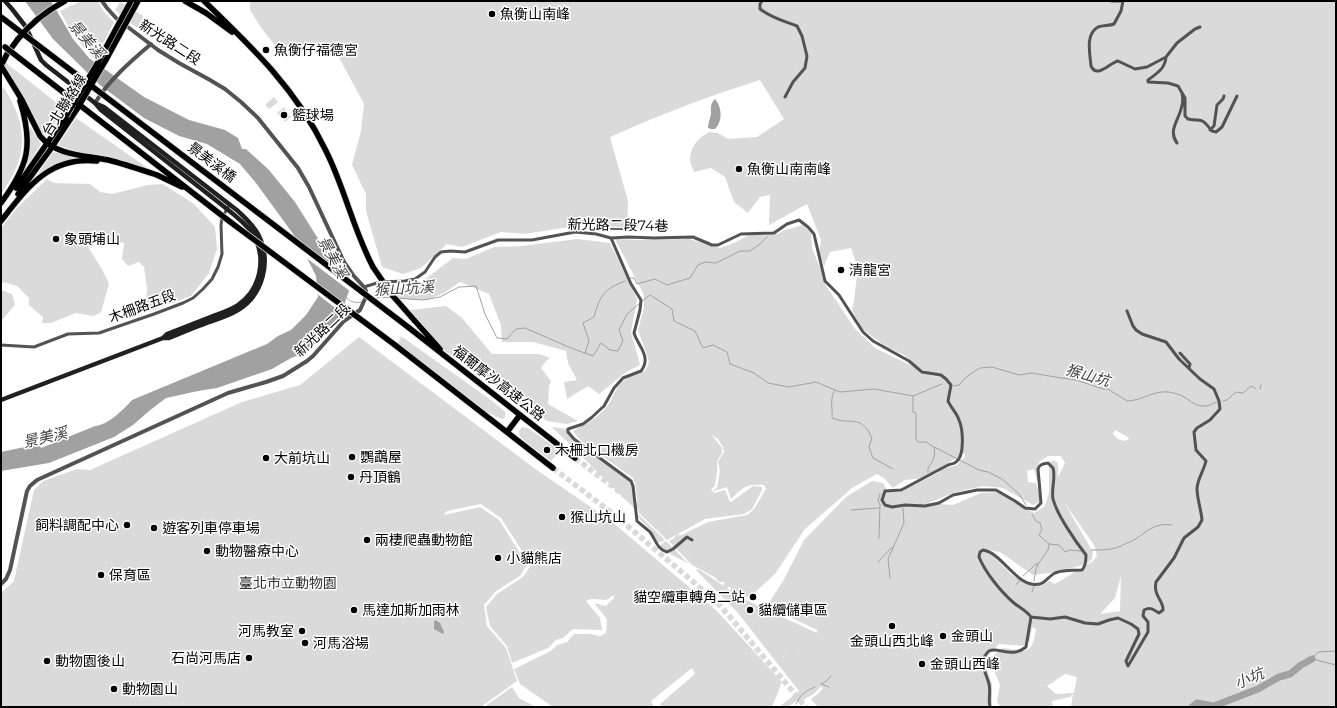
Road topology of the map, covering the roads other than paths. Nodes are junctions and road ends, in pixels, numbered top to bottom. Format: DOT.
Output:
graph roads {
  1 [pos="5,1"];
  2 [pos="65,1"];
  3 [pos="102,1"];
  4 [pos="131,1"];
  5 [pos="138,1"];
  6 [pos="184,1"];
  7 [pos="204,1"];
  8 [pos="762,1"];
  9 [pos="1111,1"];
  10 [pos="1,17"];
  11 [pos="1200,27"];
  12 [pos="33,41"];
  13 [pos="151,44"];
  14 [pos="3,45"];
  15 [pos="248,45"];
  16 [pos="1166,57"];
  17 [pos="1,66"];
  18 [pos="1182,91"];
  19 [pos="1224,96"];
  20 [pos="1237,96"];
  21 [pos="785,97"];
  22 [pos="21,101"];
  23 [pos="96,101"];
  24 [pos="1210,130"];
  25 [pos="1176,143"];
  26 [pos="50,145"];
  27 [pos="124,165"];
  28 [pos="1,203"];
  29 [pos="1,207"];
  30 [pos="228,207"];
  31 [pos="1,217"];
  32 [pos="1,221"];
  33 [pos="229,221"];
  34 [pos="611,238"];
  35 [pos="365,289"];
  36 [pos="1127,312"];
  37 [pos="408,327"];
  38 [pos="1,345"];
  39 [pos="1180,352"];
  40 [pos="451,361"];
  41 [pos="1189,368"];
  42 [pos="1,400"];
  43 [pos="520,415"];
  44 [pos="507,432"];
  45 [pos="575,458"];
  46 [pos="553,468"];
  47 [pos="692,540"];
  48 [pos="1,584"];
  49 [pos="1031,616"];
  50 [pos="990,707"];
  1 -- 12 [label="main road"];
  2 -- 17 [label="highway, bridge"];
  3 -- 13 [label="street, 新光路二段"];
  4 -- 26 [label="highway, 台北聯絡線, bridge"];
  5 -- 26 [label="highway, 台北聯絡線, bridge"];
  6 -- 15 [label="highway"];
  7 -- 15 [label="highway"];
  8 -- 21 [label="street"];
  9 -- 16 [label="street"];
  10 -- 12 [label="highway, 景美溪橋, bridge"];
  11 -- 16 [label="street"];
  12 -- 23 [label="main road"];
  12 -- 37 [label="highway, 景美溪橋, bridge"];
  13 -- 23 [label="street"];
  13 -- 35 [label="street, 新光路二段"];
  14 -- 33 [label="highway, bridge"];
  15 -- 40 [label="highway, bridge"];
  16 -- 18 [label="street"];
  17 -- 22 [label="highway, bridge"];
  18 -- 24 [label="street"];
  18 -- 25 [label="street"];
  19 -- 24 [label="street"];
  20 -- 24 [label="street"];
  22 -- 26 [label="highway"];
  22 -- 28 [label="highway"];
  23 -- 30 [label="main road"];
  26 -- 27 [label="highway"];
  26 -- 29 [label="highway, 台北聯絡線"];
  26 -- 31 [label="highway, 台北聯絡線"];
  27 -- 32 [label="highway"];
  27 -- 33 [label="highway, bridge"];
  30 -- 38 [label="street, 木柵路五段"];
  30 -- 42 [label="main road"];
  33 -- 44 [label="highway, bridge"];
  34 -- 35 [label="street, 新光路二段74巷"];
  34 -- 47 [label="street"];
  34 -- 49 [label="street, 新光路二段74巷"];
  35 -- 48 [label="street, 新光路二段"];
  36 -- 41 [label="street"];
  37 -- 40 [label="highway, 福爾摩沙高速公路"];
  39 -- 41 [label="street"];
  40 -- 43 [label="highway, 福爾摩沙高速公路"];
  41 -- 49 [label="street"];
  43 -- 44 [label="highway"];
  43 -- 45 [label="highway, 福爾摩沙高速公路"];
  44 -- 46 [label="highway"];
  49 -- 50 [label="street"];
}
